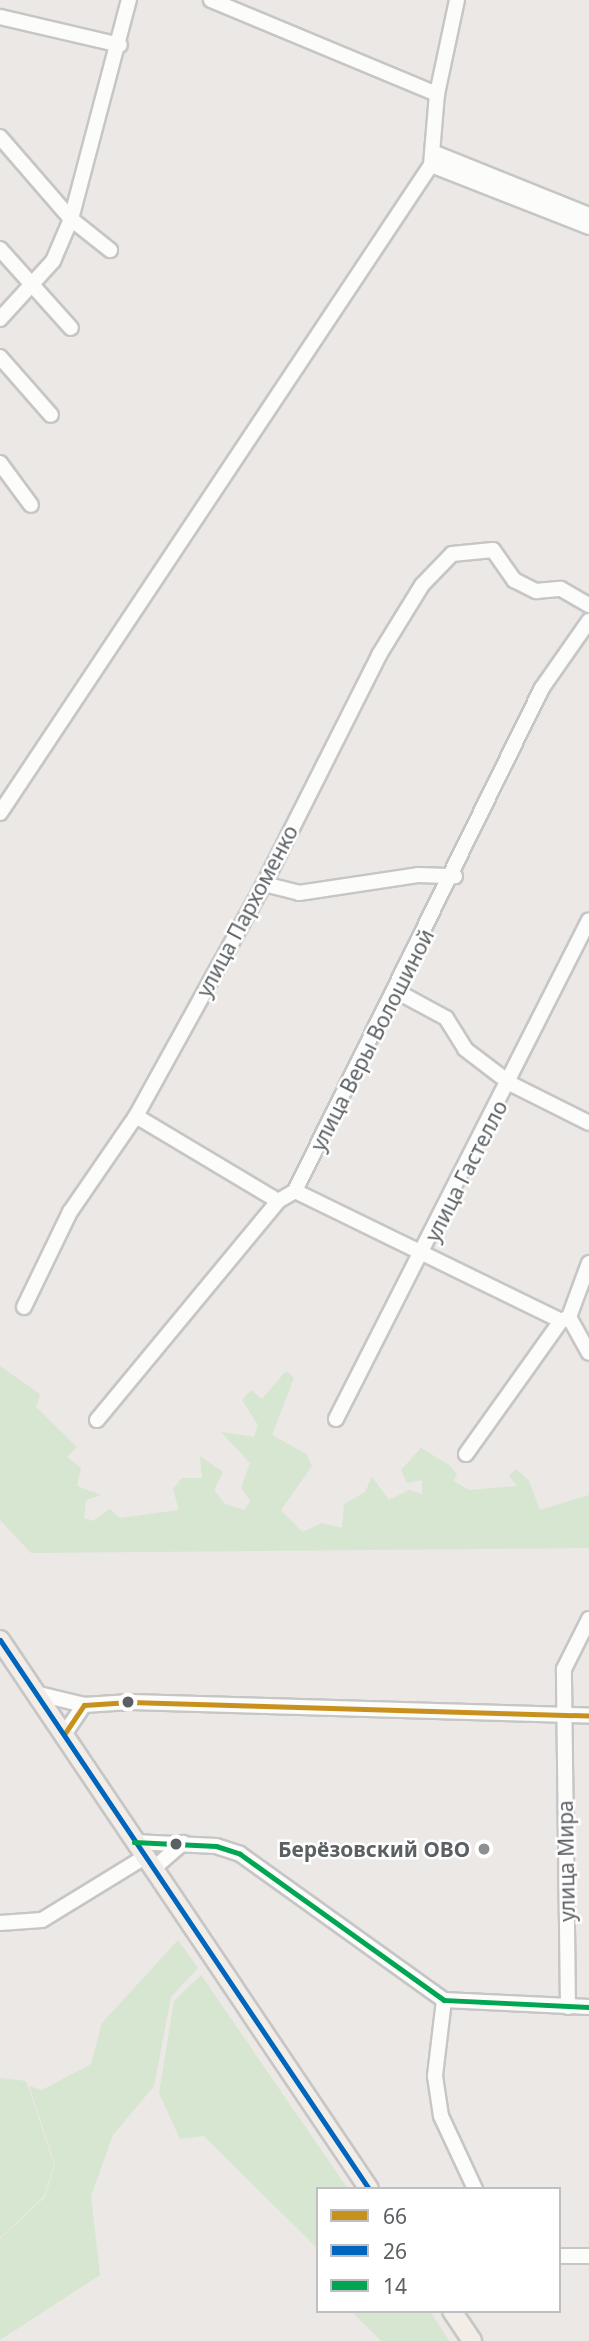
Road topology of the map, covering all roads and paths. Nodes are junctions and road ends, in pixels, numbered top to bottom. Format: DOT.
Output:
graph roads {
  1 [pos="129,0"];
  2 [pos="211,0"];
  3 [pos="457,0"];
  4 [pos="0,17"];
  5 [pos="120,45"];
  6 [pos="436,94"];
  7 [pos="0,137"];
  8 [pos="433,159"];
  9 [pos="589,215"];
  10 [pos="71,219"];
  11 [pos="589,227"];
  12 [pos="0,249"];
  13 [pos="110,250"];
  14 [pos="30,287"];
  15 [pos="0,319"];
  16 [pos="71,328"];
  17 [pos="0,356"];
  18 [pos="51,415"];
  19 [pos="0,463"];
  20 [pos="31,505"];
  21 [pos="589,605"];
  22 [pos="589,621"];
  23 [pos="0,813"];
  24 [pos="455,876"];
  25 [pos="264,884"];
  26 [pos="589,920"];
  27 [pos="396,991"];
  28 [pos="511,1084"];
  29 [pos="136,1116"];
  30 [pos="589,1123"];
  31 [pos="295,1191"];
  32 [pos="278,1202"];
  33 [pos="424,1254"];
  34 [pos="589,1264"];
  35 [pos="24,1307"];
  36 [pos="565,1319"];
  37 [pos="589,1353"];
  38 [pos="336,1419"];
  39 [pos="97,1420"];
  40 [pos="466,1454"];
  41 [pos="589,1619"];
  42 [pos="0,1640"];
  43 [pos="39,1694"];
  44 [pos="84,1705"];
  45 [pos="564,1715"];
  46 [pos="589,1716"];
  47 [pos="65,1732"];
  48 [pos="135,1842"];
  49 [pos="184,1843"];
  50 [pos="149,1863"];
  51 [pos="0,1923"];
  52 [pos="444,2000"];
  53 [pos="568,2007"];
  54 [pos="589,2007"];
  55 [pos="368,2187"];
  56 [pos="474,2187"];
  57 [pos="561,2256"];
  58 [pos="589,2256"];
  59 [pos="453,2313"];
  60 [pos="472,2341"];
  1 -- 5 [label="street"];
  2 -- 6 [label="street"];
  3 -- 6 [label="street"];
  4 -- 5 [label="street"];
  5 -- 10 [label="street"];
  6 -- 8 [label="street"];
  7 -- 10 [label="street"];
  8 -- 9 [label="street"];
  8 -- 11 [label="street"];
  8 -- 23 [label="street"];
  10 -- 13 [label="street"];
  10 -- 14 [label="street"];
  12 -- 14 [label="street"];
  14 -- 15 [label="street"];
  14 -- 16 [label="street"];
  17 -- 18 [label="street"];
  19 -- 20 [label="street"];
  21 -- 25 [label="street, улица Пархоменко"];
  22 -- 24 [label="street, улица Веры Волошиной"];
  24 -- 25 [label="street"];
  24 -- 27 [label="street, улица Веры Волошиной"];
  25 -- 29 [label="street, улица Пархоменко"];
  26 -- 28 [label="street, улица Гастелло"];
  27 -- 28 [label="street"];
  27 -- 31 [label="street, улица Веры Волошиной"];
  28 -- 30 [label="street"];
  28 -- 33 [label="street, улица Гастелло"];
  29 -- 32 [label="street"];
  29 -- 35 [label="street, улица Пархоменко"];
  31 -- 32 [label="street"];
  31 -- 33 [label="street"];
  32 -- 39 [label="street"];
  33 -- 36 [label="street"];
  33 -- 38 [label="street, улица Гастелло"];
  34 -- 36 [label="street"];
  36 -- 37 [label="street"];
  36 -- 40 [label="street"];
  41 -- 45 [label="street, улица Мира"];
  42 -- 43 [label="main road"];
  43 -- 44 [label="street"];
  43 -- 47 [label="main road"];
  44 -- 45 [label="street"];
  44 -- 47 [label="street"];
  45 -- 46 [label="street"];
  45 -- 53 [label="street, улица Мира"];
  47 -- 48 [label="main road"];
  48 -- 49 [label="street"];
  48 -- 50 [label="main road"];
  49 -- 50 [label="street"];
  49 -- 52 [label="street"];
  50 -- 51 [label="street"];
  50 -- 55 [label="main road"];
  52 -- 53 [label="street"];
  52 -- 56 [label="street"];
  53 -- 54 [label="street"];
  57 -- 58 [label="street"];
  59 -- 60 [label="main road"];
}
